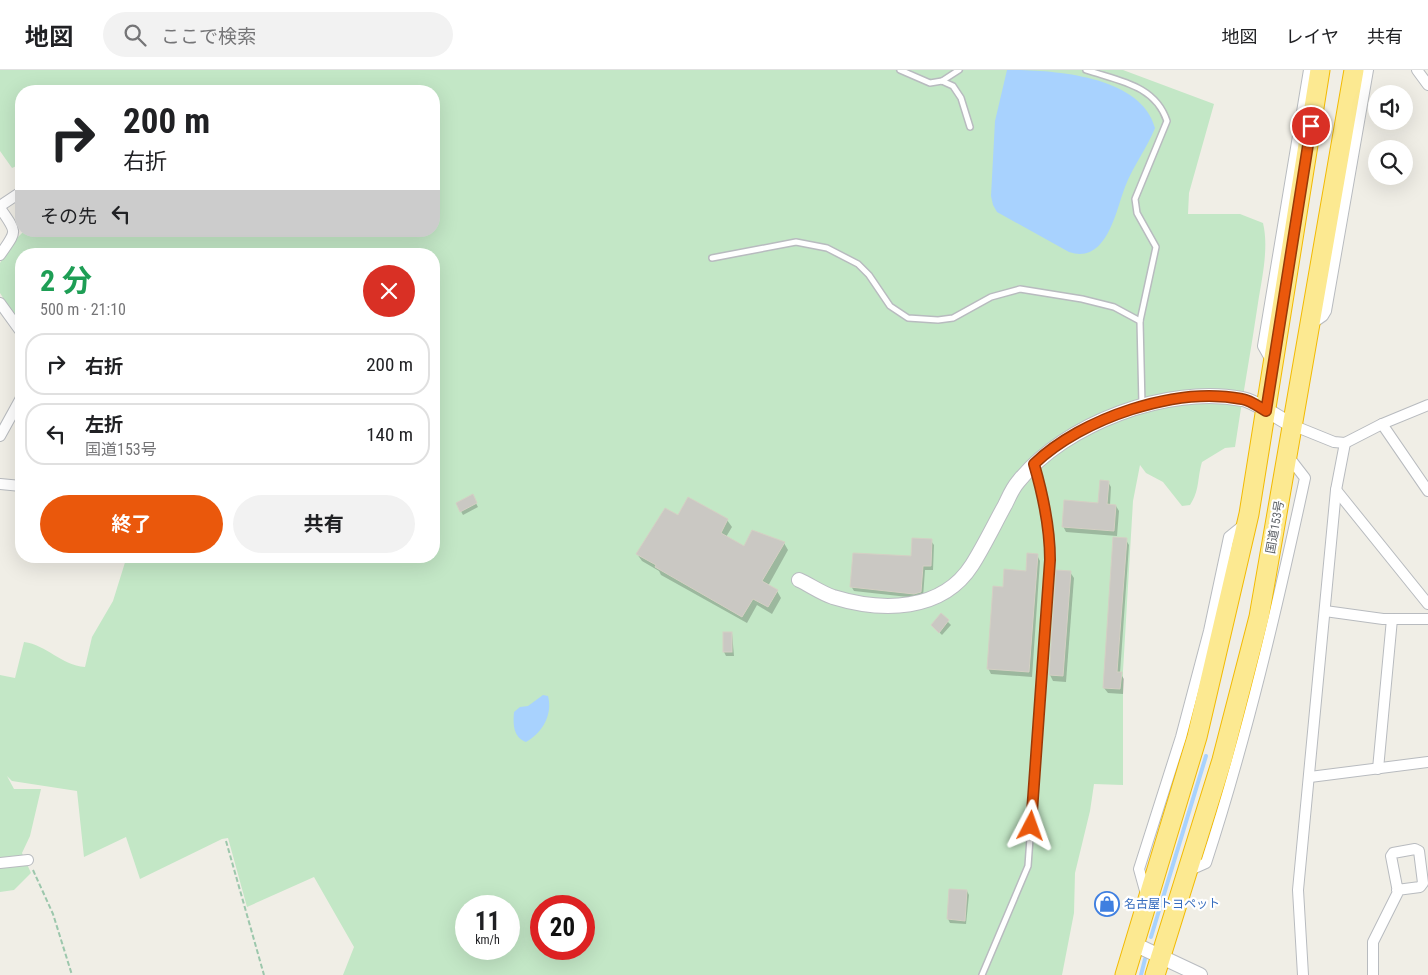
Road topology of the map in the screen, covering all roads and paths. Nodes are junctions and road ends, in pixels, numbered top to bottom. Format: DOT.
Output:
graph roads {
  1 [pos="900,70"];
  2 [pos="959,70"];
  3 [pos="1086,70"];
  4 [pos="1309,70"];
  5 [pos="1320,70"];
  6 [pos="1354,70"];
  7 [pos="1368,70"];
  8 [pos="1417,70"];
  9 [pos="942,81"];
  10 [pos="1428,85"];
  11 [pos="1350,96"];
  12 [pos="1358,121"];
  13 [pos="1306,125"];
  14 [pos="970,127"];
  15 [pos="15,196"];
  16 [pos="0,207"];
  17 [pos="0,255"];
  18 [pos="712,258"];
  19 [pos="0,303"];
  20 [pos="1140,321"];
  21 [pos="15,324"];
  22 [pos="1309,326"];
  23 [pos="1142,405"];
  24 [pos="1428,405"];
  25 [pos="15,409"];
  26 [pos="1266,411"];
  27 [pos="1382,424"];
  28 [pos="1292,426"];
  29 [pos="0,436"];
  30 [pos="1345,443"];
  31 [pos="1034,464"];
  32 [pos="0,484"];
  33 [pos="15,485"];
  34 [pos="1336,490"];
  35 [pos="1428,490"];
  36 [pos="799,580"];
  37 [pos="1428,604"];
  38 [pos="1325,611"];
  39 [pos="1392,619"];
  40 [pos="1428,619"];
  41 [pos="1428,762"];
  42 [pos="1378,769"];
  43 [pos="1310,777"];
  44 [pos="226,841"];
  45 [pos="28,860"];
  46 [pos="0,863"];
  47 [pos="1397,890"];
  48 [pos="1134,944"];
  49 [pos="1157,966"];
  50 [pos="72,975"];
  51 [pos="264,975"];
  52 [pos="982,975"];
  53 [pos="1125,975"];
  54 [pos="1200,975"];
  55 [pos="1303,975"];
  56 [pos="1373,975"];
  1 -- 9 [label="lane"];
  2 -- 9 [label="lane"];
  3 -- 20 [label="lane"];
  4 -- 13 [label="street"];
  5 -- 13 [label="highway"];
  6 -- 11 [label="highway, 国道153号"];
  7 -- 12 [label="street"];
  8 -- 10 [label="street"];
  9 -- 14 [label="lane"];
  11 -- 12 [label="street"];
  11 -- 22 [label="highway, 国道153号"];
  12 -- 22 [label="street"];
  13 -- 26 [label="highway"];
  15 -- 16 [label="street"];
  16 -- 17 [label="street"];
  18 -- 20 [label="lane"];
  19 -- 21 [label="street"];
  20 -- 23 [label="lane"];
  22 -- 28 [label="highway, 国道153号"];
  23 -- 26 [label="street"];
  23 -- 31 [label="street"];
  24 -- 27 [label="street"];
  25 -- 29 [label="street"];
  26 -- 28 [label="street"];
  26 -- 48 [label="highway"];
  27 -- 30 [label="street"];
  27 -- 35 [label="street"];
  28 -- 30 [label="street"];
  28 -- 49 [label="highway, 国道153号"];
  30 -- 34 [label="street"];
  31 -- 36 [label="street"];
  31 -- 52 [label="lane"];
  32 -- 33 [label="street"];
  34 -- 37 [label="street"];
  34 -- 38 [label="street"];
  38 -- 39 [label="street"];
  38 -- 43 [label="street"];
  39 -- 40 [label="street"];
  39 -- 42 [label="street"];
  41 -- 42 [label="street"];
  42 -- 43 [label="street"];
  43 -- 55 [label="street"];
  44 -- 51 [label="path"];
  45 -- 46 [label="street"];
  45 -- 50 [label="path"];
  47 -- 56 [label="street"];
  48 -- 49 [label="street"];
  48 -- 53 [label="highway"];
  49 -- 54 [label="street"];
}
